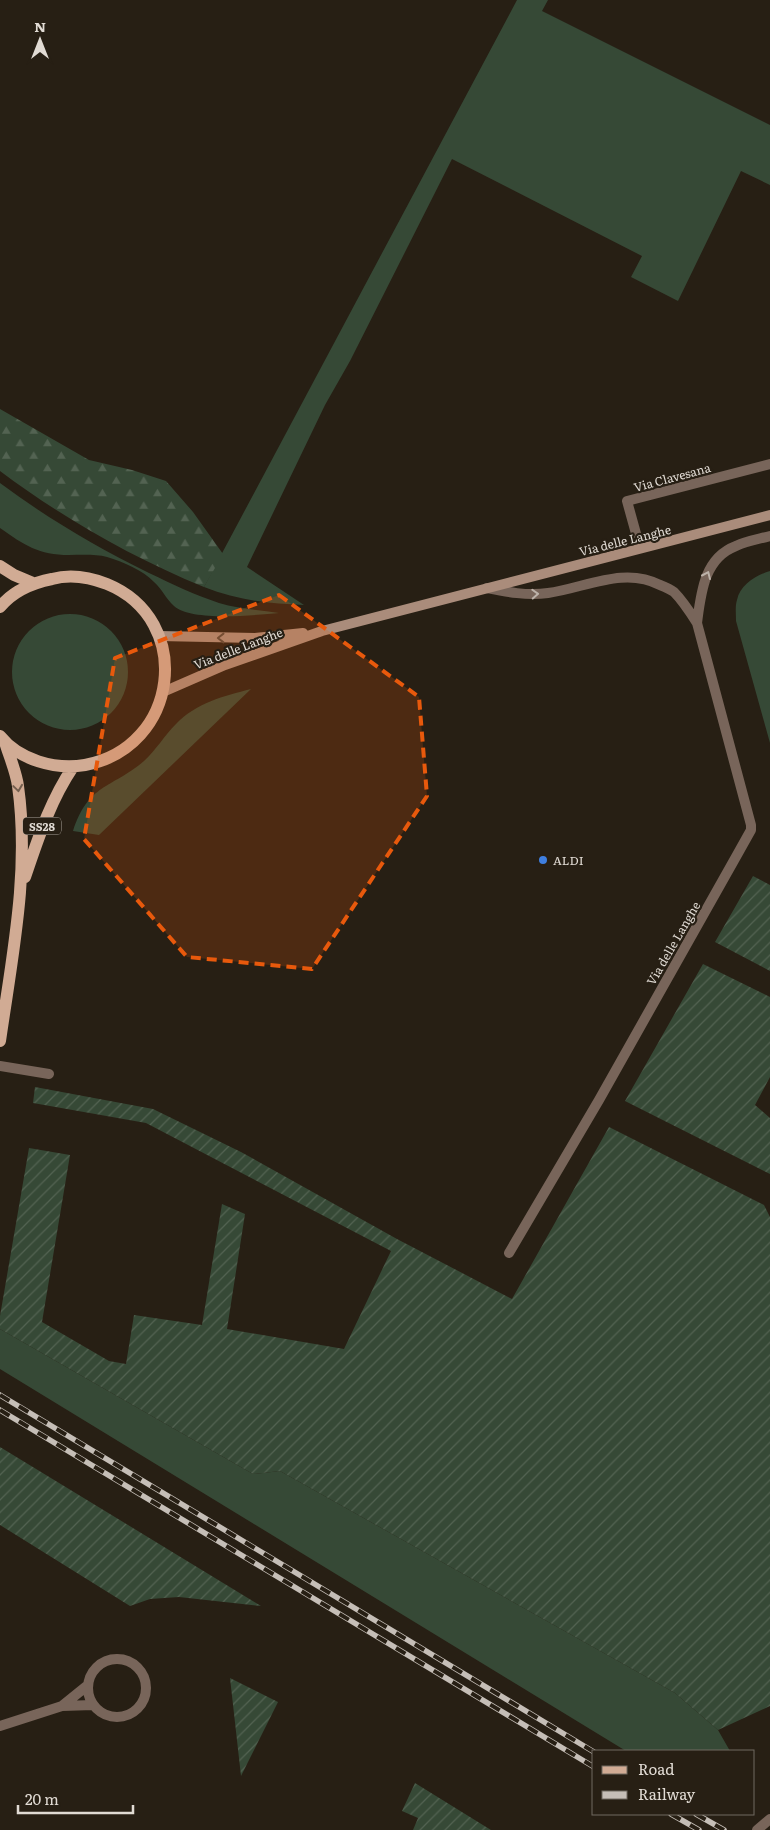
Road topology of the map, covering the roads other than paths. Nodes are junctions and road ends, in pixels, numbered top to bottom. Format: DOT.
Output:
graph roads {
  1 [pos="770,464"];
  2 [pos="770,515"];
  3 [pos="770,536"];
  4 [pos="640,548"];
  5 [pos="0,566"];
  6 [pos="33,583"];
  7 [pos="487,588"];
  8 [pos="0,607"];
  9 [pos="697,623"];
  10 [pos="322,631"];
  11 [pos="159,636"];
  12 [pos="163,692"];
  13 [pos="2,739"];
  14 [pos="73,767"];
  15 [pos="21,889"];
  16 [pos="0,1041"];
  17 [pos="0,1066"];
  18 [pos="49,1074"];
  19 [pos="509,1253"];
  20 [pos="88,1685"];
  21 [pos="93,1705"];
  22 [pos="62,1706"];
  23 [pos="0,1726"];
  24 [pos="770,1819"];
  25 [pos="757,1830"];
  1 -- 4 [label="street, Via Clavesana"];
  2 -- 4 [label="main road, Via delle Langhe"];
  9 -- 3 [label="street, Via delle Langhe, one-way"];
  4 -- 7 [label="main road, Via delle Langhe"];
  5 -- 6 [label="main road"];
  6 -- 8 [label="main road"];
  6 -- 11 [label="main road"];
  7 -- 9 [label="street, Via delle Langhe, one-way"];
  7 -- 10 [label="main road, Via delle Langhe"];
  9 -- 19 [label="street, Via delle Langhe"];
  10 -- 11 [label="main road, Via delle Langhe, one-way"];
  10 -- 12 [label="main road, Via delle Langhe"];
  11 -- 12 [label="main road"];
  12 -- 14 [label="main road"];
  13 -- 14 [label="main road"];
  13 -- 15 [label="main road, SS28, one-way"];
  14 -- 15 [label="main road, SS28"];
  15 -- 16 [label="main road, SS28"];
  17 -- 18 [label="street"];
  20 -- 21 [label="street"];
  20 -- 21 [label="street"];
  20 -- 22 [label="street"];
  21 -- 22 [label="street"];
  22 -- 23 [label="street"];
  24 -- 25 [label="street"];
}
